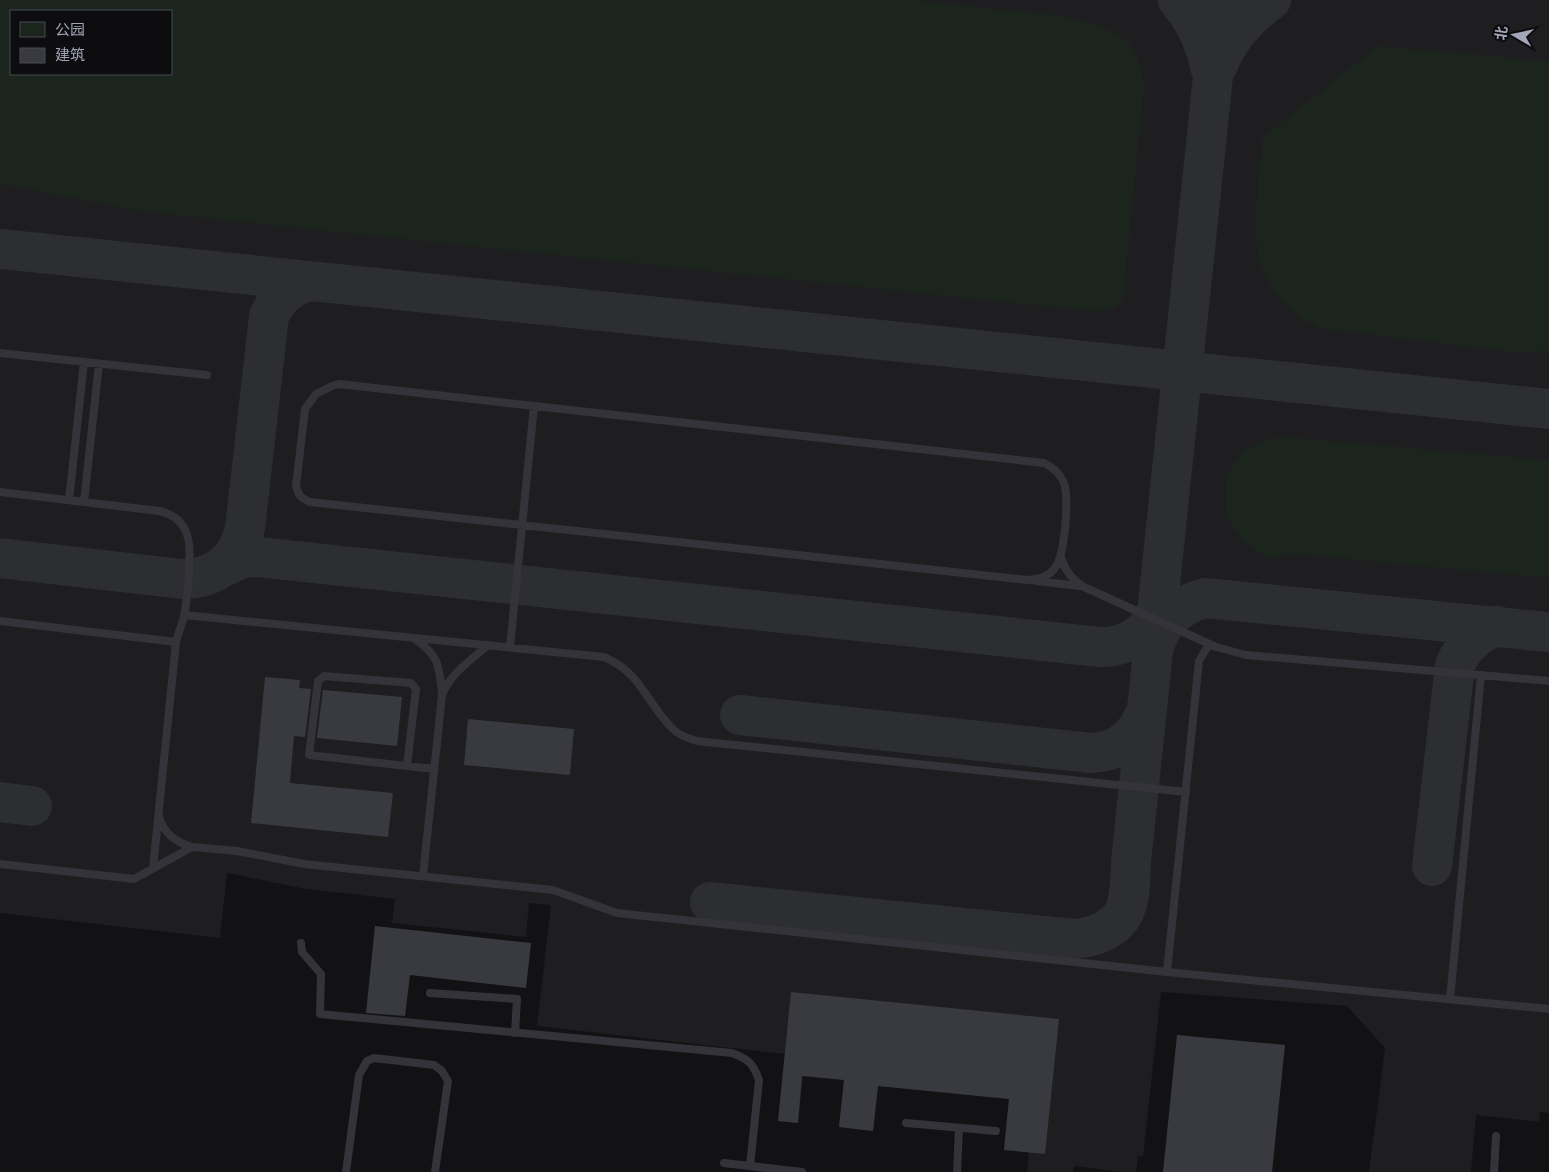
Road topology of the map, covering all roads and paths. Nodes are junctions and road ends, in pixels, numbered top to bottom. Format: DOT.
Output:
graph roads {
  1 [pos="0,353"];
  2 [pos="84,362"];
  3 [pos="99,364"];
  4 [pos="207,375"];
  5 [pos="534,406"];
  6 [pos="0,492"];
  7 [pos="69,500"];
  8 [pos="84,502"];
  9 [pos="522,526"];
  10 [pos="1061,557"];
  11 [pos="1028,580"];
  12 [pos="1084,587"];
  13 [pos="184,615"];
  14 [pos="0,621"];
  15 [pos="414,638"];
  16 [pos="176,642"];
  17 [pos="1209,644"];
  18 [pos="488,645"];
  19 [pos="510,647"];
  20 [pos="1481,675"];
  21 [pos="1549,681"];
  22 [pos="442,695"];
  23 [pos="407,766"];
  24 [pos="434,768"];
  25 [pos="1186,792"];
  26 [pos="158,812"];
  27 [pos="192,847"];
  28 [pos="0,864"];
  29 [pos="153,868"];
  30 [pos="423,876"];
  31 [pos="301,943"];
  32 [pos="1168,972"];
  33 [pos="430,993"];
  34 [pos="1450,998"];
  35 [pos="1549,1009"];
  36 [pos="515,1033"];
  37 [pos="906,1124"];
  38 [pos="959,1128"];
  39 [pos="996,1131"];
  40 [pos="1496,1136"];
  41 [pos="724,1162"];
  42 [pos="750,1166"];
  43 [pos="346,1172"];
  44 [pos="435,1172"];
  45 [pos="802,1172"];
  46 [pos="956,1172"];
  47 [pos="1494,1172"];
  1 -- 2 [label="lane"];
  2 -- 3 [label="lane"];
  2 -- 7 [label="lane"];
  3 -- 4 [label="lane"];
  3 -- 8 [label="lane"];
  5 -- 9 [label="lane"];
  5 -- 9 [label="lane"];
  5 -- 10 [label="lane"];
  6 -- 7 [label="lane"];
  7 -- 8 [label="lane"];
  8 -- 13 [label="lane"];
  9 -- 11 [label="lane"];
  9 -- 19 [label="lane"];
  10 -- 11 [label="lane"];
  10 -- 12 [label="lane"];
  11 -- 12 [label="lane"];
  12 -- 17 [label="lane"];
  13 -- 15 [label="lane"];
  13 -- 16 [label="lane"];
  14 -- 16 [label="lane"];
  15 -- 18 [label="lane"];
  15 -- 22 [label="lane"];
  16 -- 26 [label="lane"];
  17 -- 20 [label="lane"];
  17 -- 25 [label="lane"];
  18 -- 19 [label="lane"];
  18 -- 22 [label="lane"];
  19 -- 25 [label="lane"];
  20 -- 21 [label="lane"];
  20 -- 34 [label="lane"];
  22 -- 24 [label="lane"];
  23 -- 23 [label="lane"];
  23 -- 24 [label="lane"];
  24 -- 30 [label="lane"];
  25 -- 32 [label="lane"];
  26 -- 27 [label="lane"];
  26 -- 29 [label="lane"];
  27 -- 29 [label="lane"];
  27 -- 30 [label="lane"];
  28 -- 29 [label="lane"];
  30 -- 32 [label="lane"];
  31 -- 36 [label="lane"];
  32 -- 34 [label="lane"];
  33 -- 36 [label="lane"];
  34 -- 35 [label="lane"];
  36 -- 42 [label="lane"];
  37 -- 38 [label="lane"];
  38 -- 39 [label="lane"];
  38 -- 46 [label="lane"];
  40 -- 47 [label="lane"];
  41 -- 42 [label="lane"];
  42 -- 45 [label="lane"];
  43 -- 44 [label="lane"];
}
